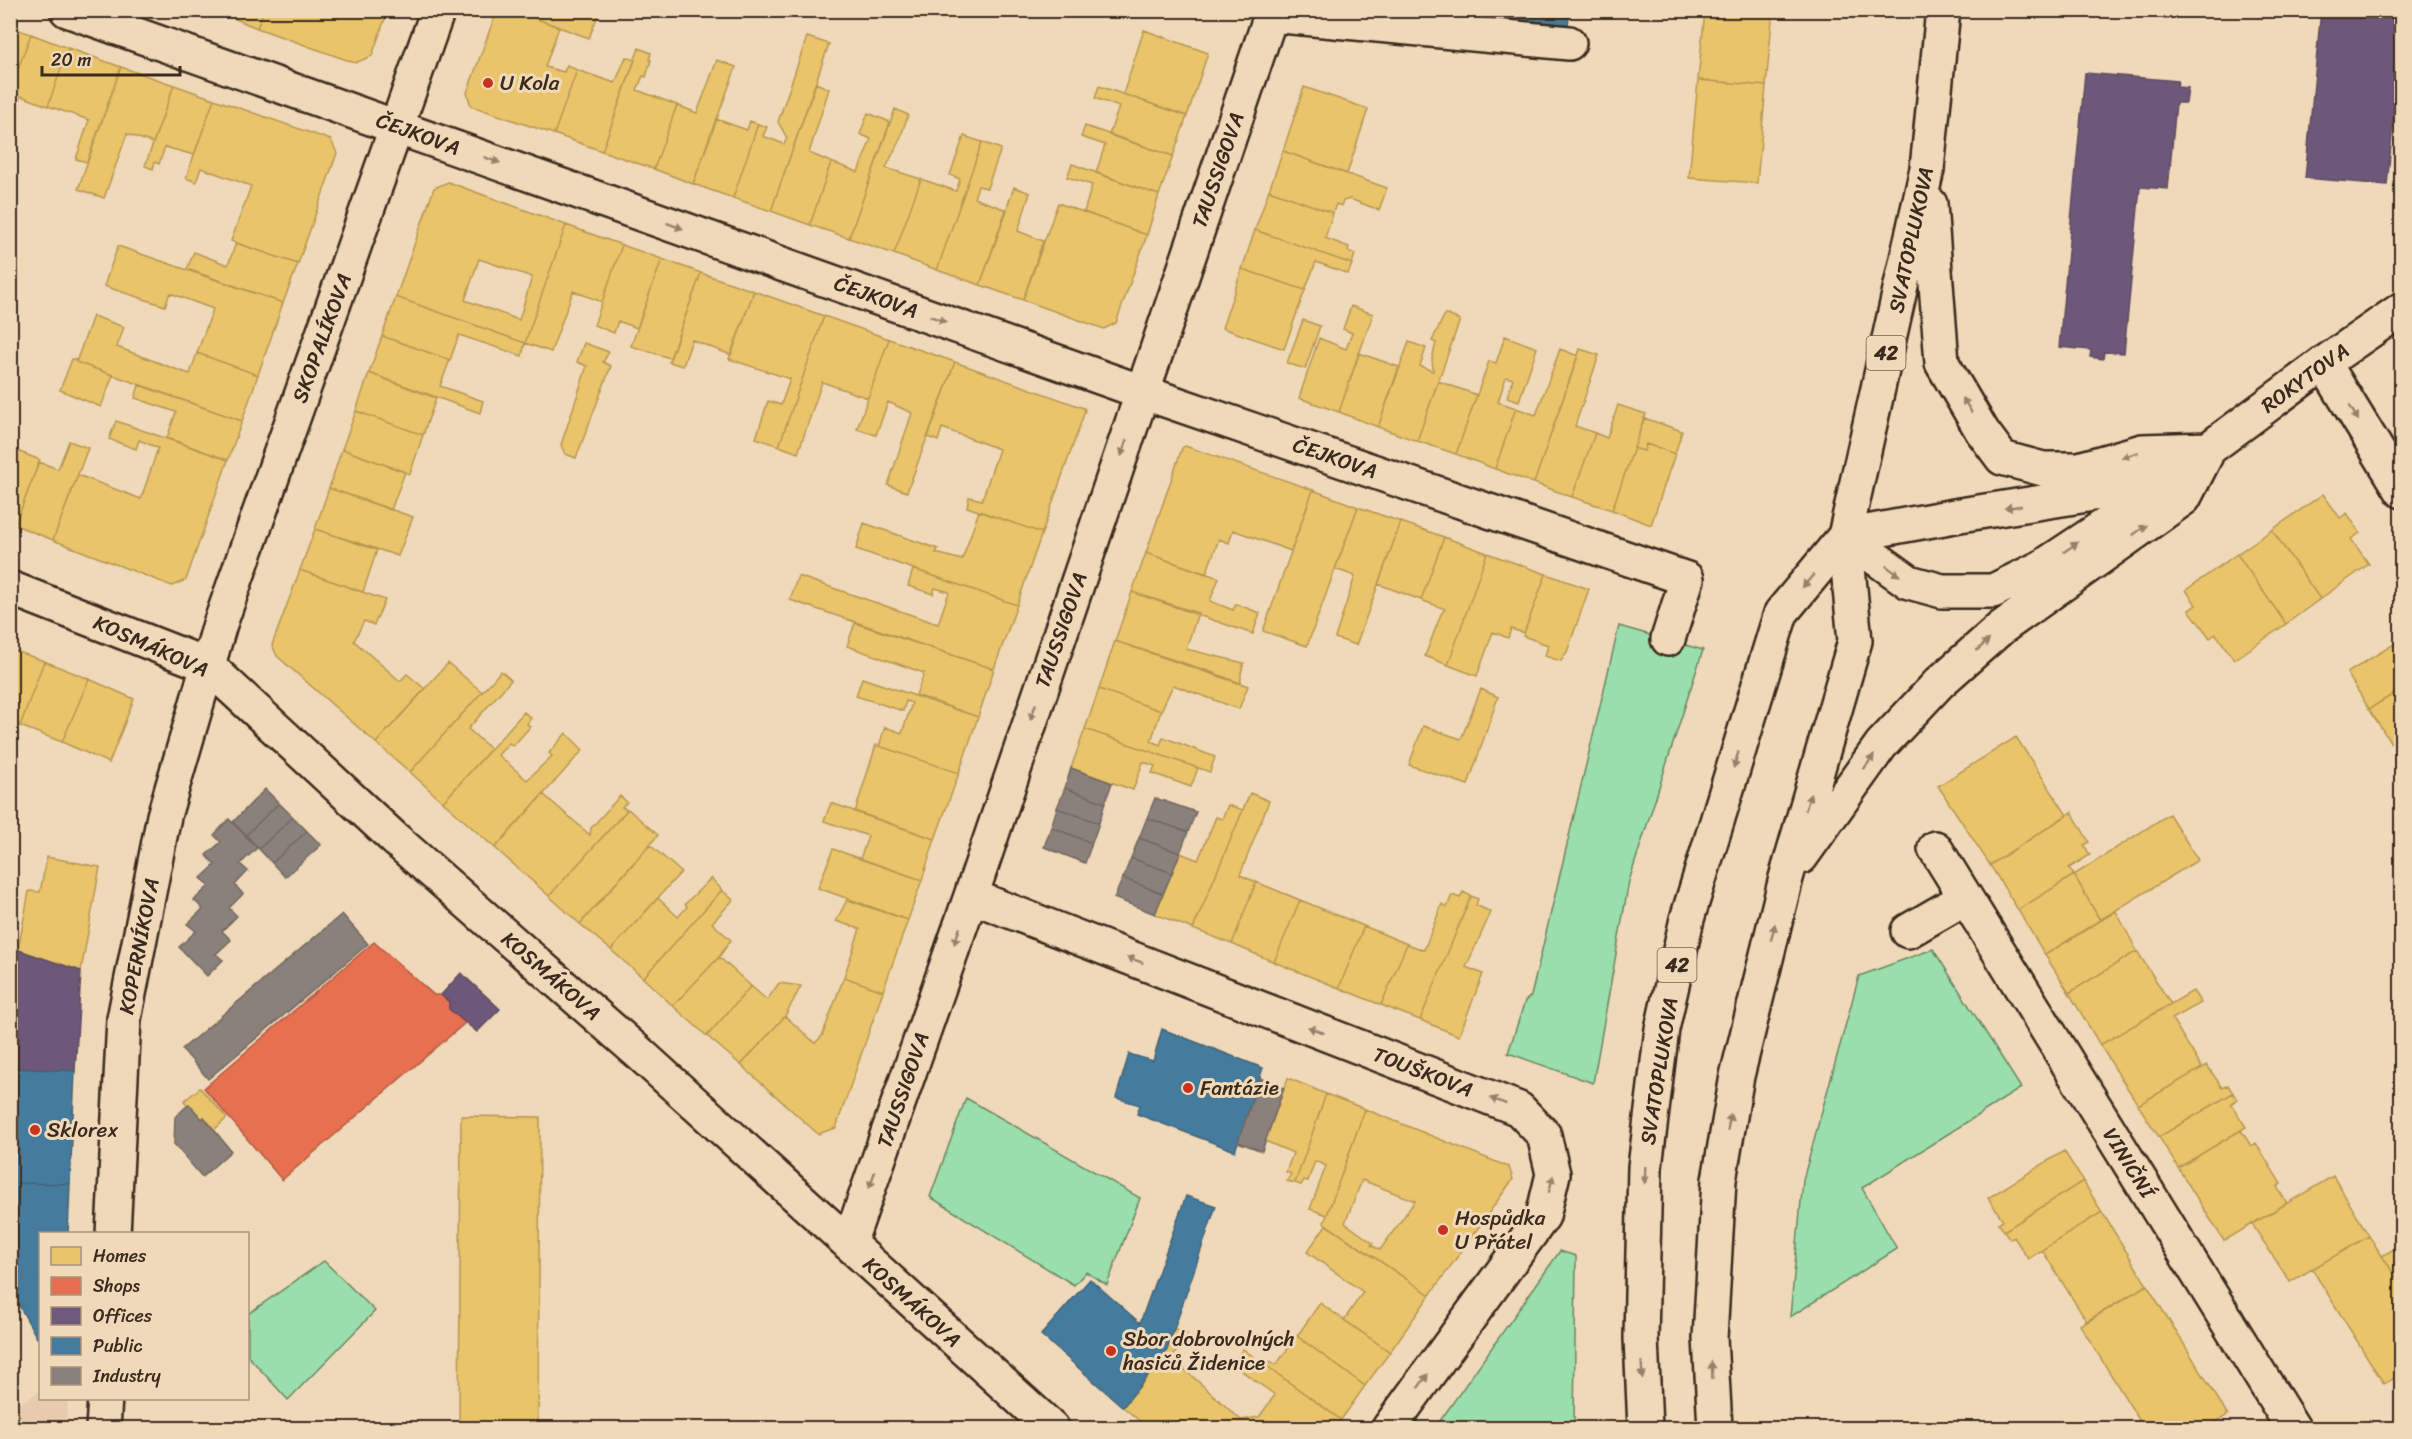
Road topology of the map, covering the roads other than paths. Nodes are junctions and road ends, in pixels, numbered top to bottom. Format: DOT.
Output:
graph roads {
  1 [pos="67,10"];
  2 [pos="438,10"];
  3 [pos="1943,10"];
  4 [pos="1569,43"];
  5 [pos="397,126"];
  6 [pos="1928,169"];
  7 [pos="2402,309"];
  8 [pos="2324,363"];
  9 [pos="1142,392"];
  10 [pos="2209,449"];
  11 [pos="2402,490"];
  12 [pos="1845,536"];
  13 [pos="10,588"];
  14 [pos="1668,639"];
  15 [pos="207,665"];
  16 [pos="1935,849"];
  17 [pos="1786,878"];
  18 [pos="971,896"];
  19 [pos="1965,898"];
  20 [pos="1908,930"];
  21 [pos="113,1232"];
  22 [pos="849,1244"];
  23 [pos="105,1400"];
  24 [pos="103,1428"];
  25 [pos="1052,1428"];
  26 [pos="1389,1428"];
  27 [pos="1645,1428"];
  28 [pos="1715,1428"];
  29 [pos="2293,1428"];
  1 -- 5 [label="street, ČEJKOVA"];
  2 -- 5 [label="street, SKOPALÍKOVA"];
  3 -- 6 [label="street, SVATOPLUKOVA / 42"];
  4 -- 9 [label="street, TAUSSIGOVA"];
  5 -- 9 [label="street, ČEJKOVA, one-way"];
  5 -- 15 [label="street, SKOPALÍKOVA"];
  10 -- 6 [label="street, one-way"];
  6 -- 12 [label="street, SVATOPLUKOVA / 42"];
  7 -- 8 [label="street, ROKYTOVA"];
  8 -- 10 [label="street, ROKYTOVA"];
  8 -- 11 [label="street, one-way"];
  9 -- 14 [label="street, ČEJKOVA"];
  9 -- 18 [label="street, TAUSSIGOVA, one-way"];
  10 -- 12 [label="street, one-way"];
  12 -- 10 [label="street, one-way"];
  17 -- 10 [label="street, one-way"];
  17 -- 12 [label="street, SVATOPLUKOVA / 42, one-way"];
  12 -- 27 [label="street, SVATOPLUKOVA / 42, one-way"];
  13 -- 15 [label="street, KOSMÁKOVA"];
  15 -- 21 [label="street, KOPERNÍKOVA"];
  15 -- 22 [label="street, KOSMÁKOVA"];
  16 -- 19 [label="street, VINIČNÍ"];
  28 -- 17 [label="street, SVATOPLUKOVA / 42, one-way"];
  18 -- 22 [label="street, TAUSSIGOVA, one-way"];
  26 -- 18 [label="street, TOUŠKOVA, one-way"];
  19 -- 20 [label="street"];
  19 -- 29 [label="street, VINIČNÍ"];
  22 -- 25 [label="street, KOSMÁKOVA"];
  23 -- 24 [label="street"];
}
